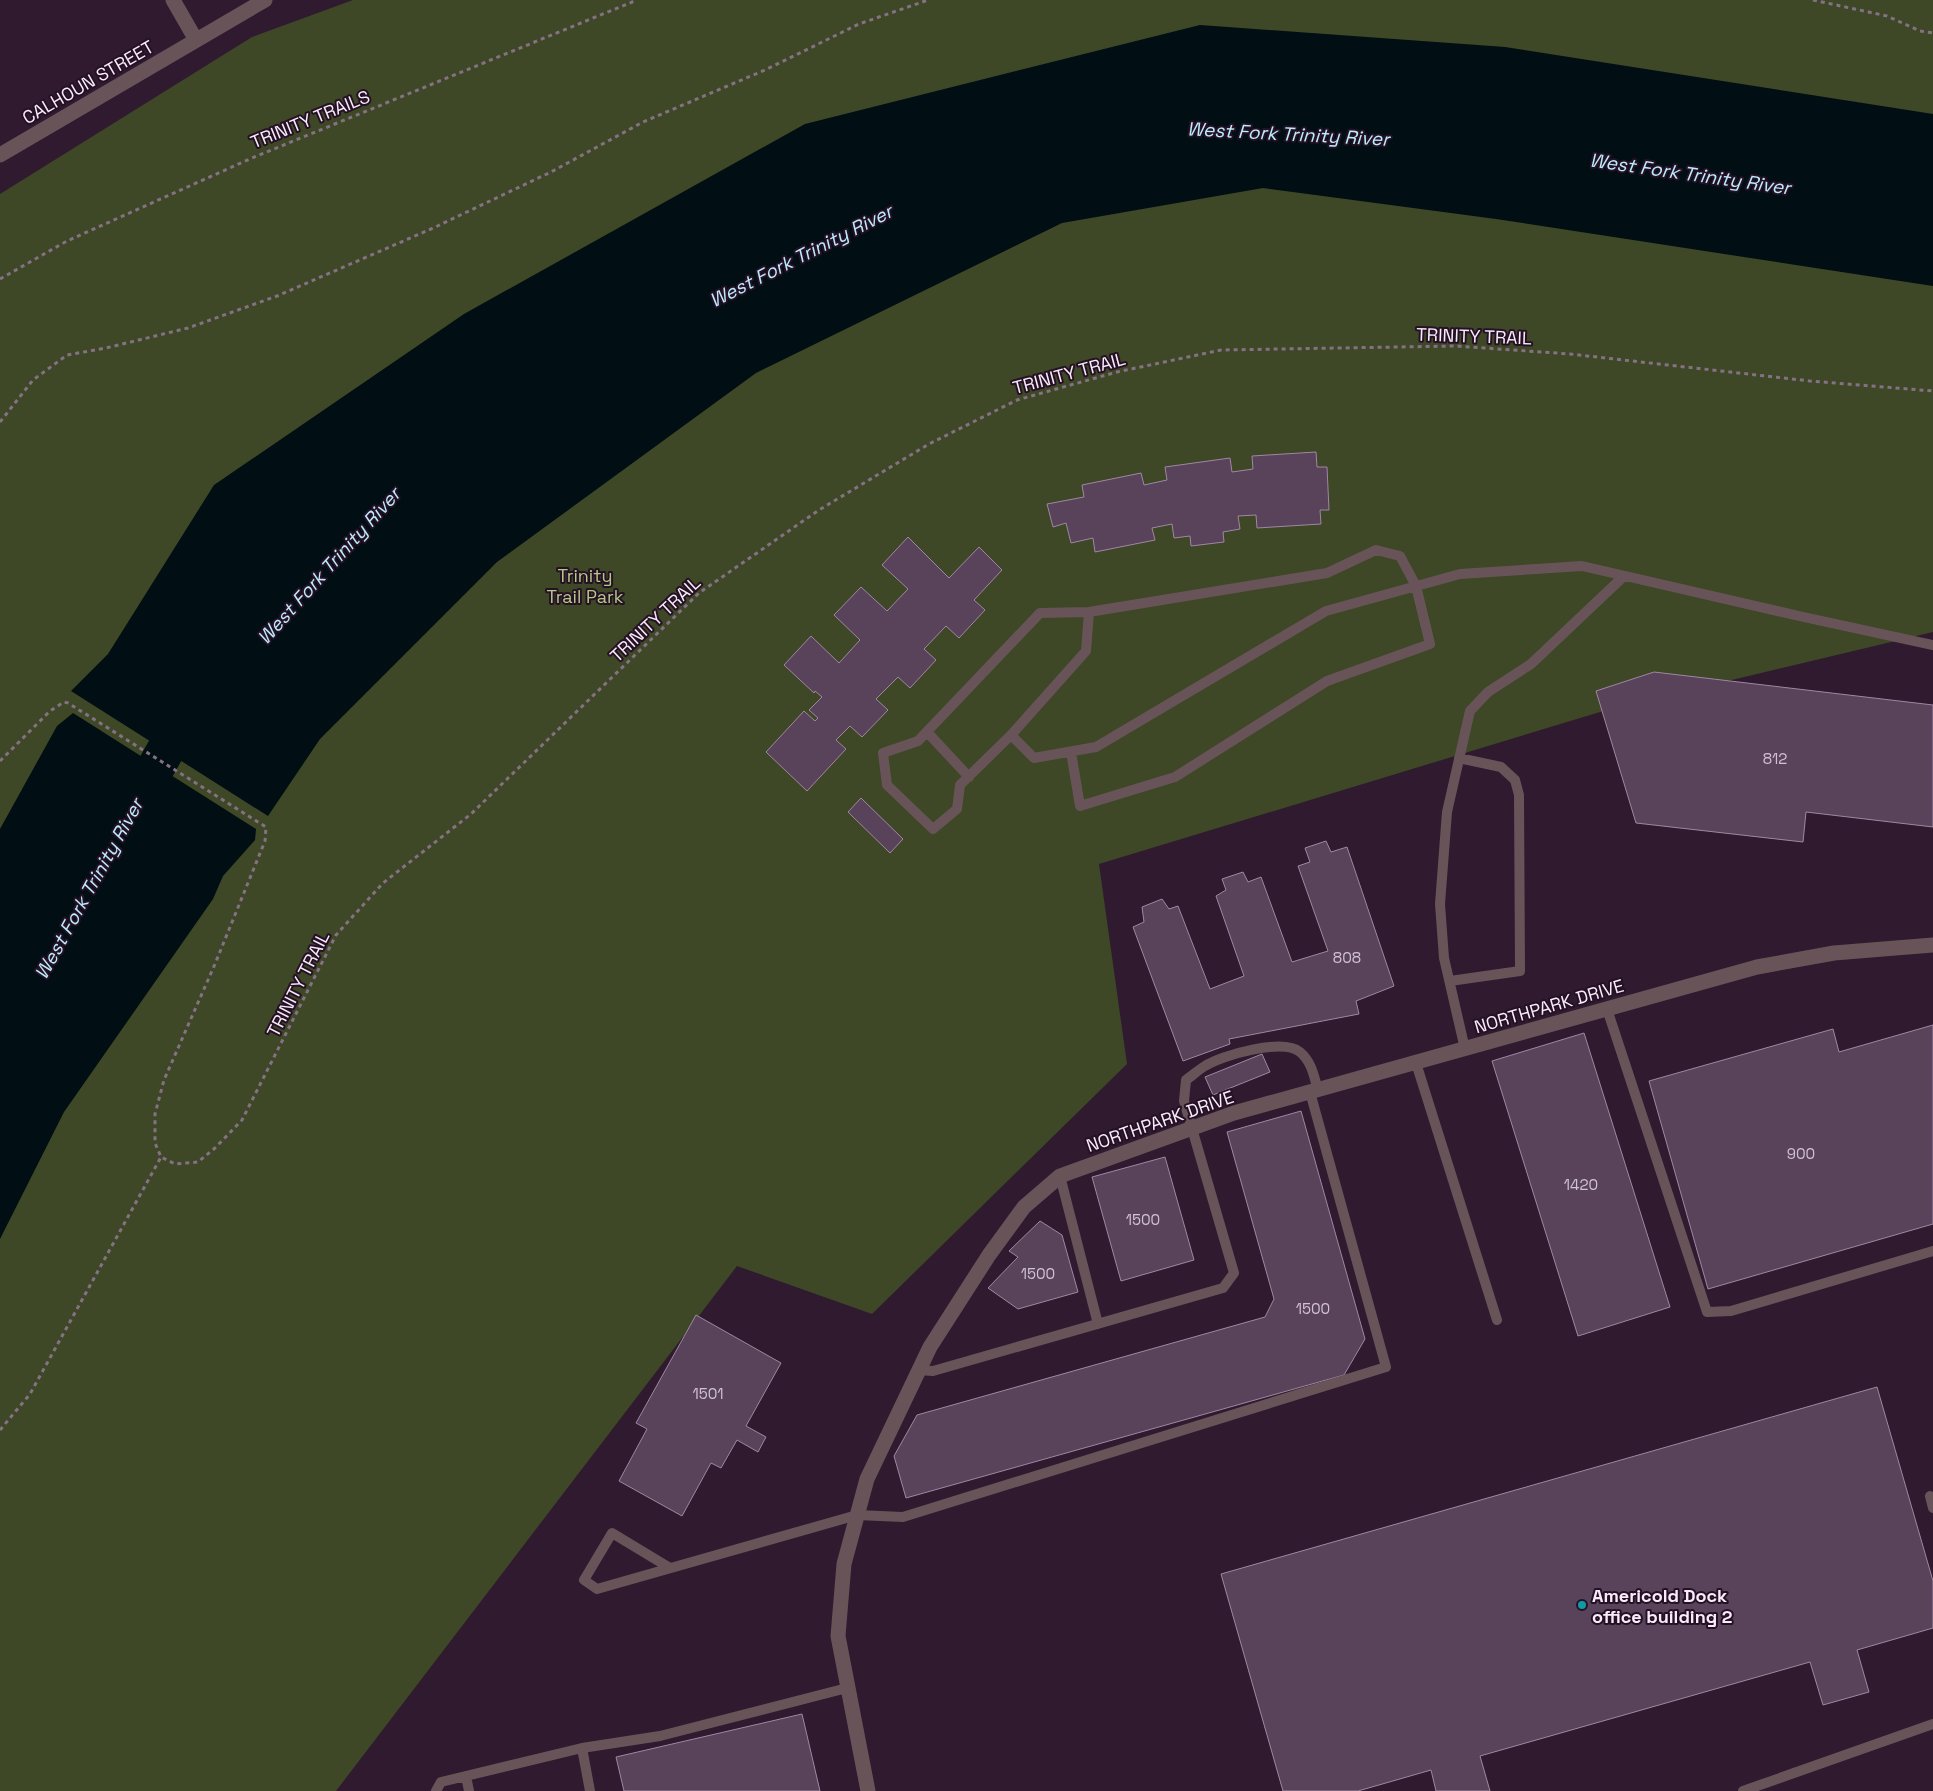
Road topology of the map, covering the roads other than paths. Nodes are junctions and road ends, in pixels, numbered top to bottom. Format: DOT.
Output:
graph roads {
  1 [pos="172,0"];
  2 [pos="265,0"];
  3 [pos="196,40"];
  4 [pos="0,155"];
  5 [pos="1624,576"];
  6 [pos="1416,586"];
  7 [pos="1089,612"];
  8 [pos="1933,645"];
  9 [pos="927,732"];
  10 [pos="1011,735"];
  11 [pos="1071,752"];
  12 [pos="1459,758"];
  13 [pos="969,777"];
  14 [pos="1933,945"];
  15 [pos="1450,981"];
  16 [pos="1606,1010"];
  17 [pos="1465,1049"];
  18 [pos="1416,1062"];
  19 [pos="1314,1091"];
  20 [pos="1192,1128"];
  21 [pos="1060,1176"];
  22 [pos="1933,1251"];
  23 [pos="1497,1320"];
  24 [pos="1098,1324"];
  25 [pos="919,1370"];
  26 [pos="1930,1496"];
  27 [pos="1933,1508"];
  28 [pos="857,1515"];
  29 [pos="670,1568"];
  30 [pos="847,1688"];
  31 [pos="1933,1724"];
  32 [pos="582,1748"];
  33 [pos="466,1776"];
  34 [pos="436,1791"];
  35 [pos="469,1791"];
  36 [pos="590,1791"];
  37 [pos="868,1791"];
  38 [pos="1743,1791"];
  1 -- 3 [label="street"];
  2 -- 3 [label="street, CALHOUN STREET"];
  3 -- 4 [label="street, CALHOUN STREET"];
  5 -- 6 [label="lane"];
  5 -- 8 [label="lane"];
  5 -- 12 [label="lane"];
  6 -- 7 [label="lane"];
  6 -- 11 [label="lane"];
  6 -- 11 [label="lane"];
  7 -- 9 [label="lane"];
  7 -- 10 [label="lane"];
  9 -- 13 [label="lane"];
  9 -- 13 [label="lane"];
  10 -- 11 [label="lane"];
  10 -- 13 [label="lane"];
  12 -- 15 [label="lane"];
  12 -- 15 [label="lane"];
  14 -- 16 [label="street, NORTHPARK DRIVE"];
  15 -- 17 [label="lane"];
  16 -- 17 [label="street, NORTHPARK DRIVE"];
  16 -- 22 [label="lane"];
  17 -- 18 [label="street, NORTHPARK DRIVE"];
  18 -- 19 [label="street, NORTHPARK DRIVE"];
  18 -- 23 [label="lane"];
  19 -- 20 [label="street, NORTHPARK DRIVE"];
  19 -- 20 [label="lane"];
  19 -- 28 [label="lane"];
  20 -- 21 [label="street, NORTHPARK DRIVE"];
  20 -- 24 [label="lane"];
  21 -- 24 [label="lane"];
  21 -- 25 [label="street, NORTHPARK DRIVE"];
  24 -- 25 [label="lane"];
  25 -- 28 [label="street, NORTHPARK DRIVE"];
  26 -- 27 [label="lane"];
  28 -- 29 [label="lane"];
  28 -- 30 [label="street, NORTHPARK DRIVE"];
  29 -- 29 [label="lane"];
  30 -- 32 [label="lane"];
  30 -- 37 [label="street, NORTHPARK DRIVE"];
  31 -- 38 [label="lane"];
  32 -- 33 [label="lane"];
  32 -- 36 [label="lane"];
  33 -- 34 [label="lane"];
  33 -- 35 [label="lane"];
}
